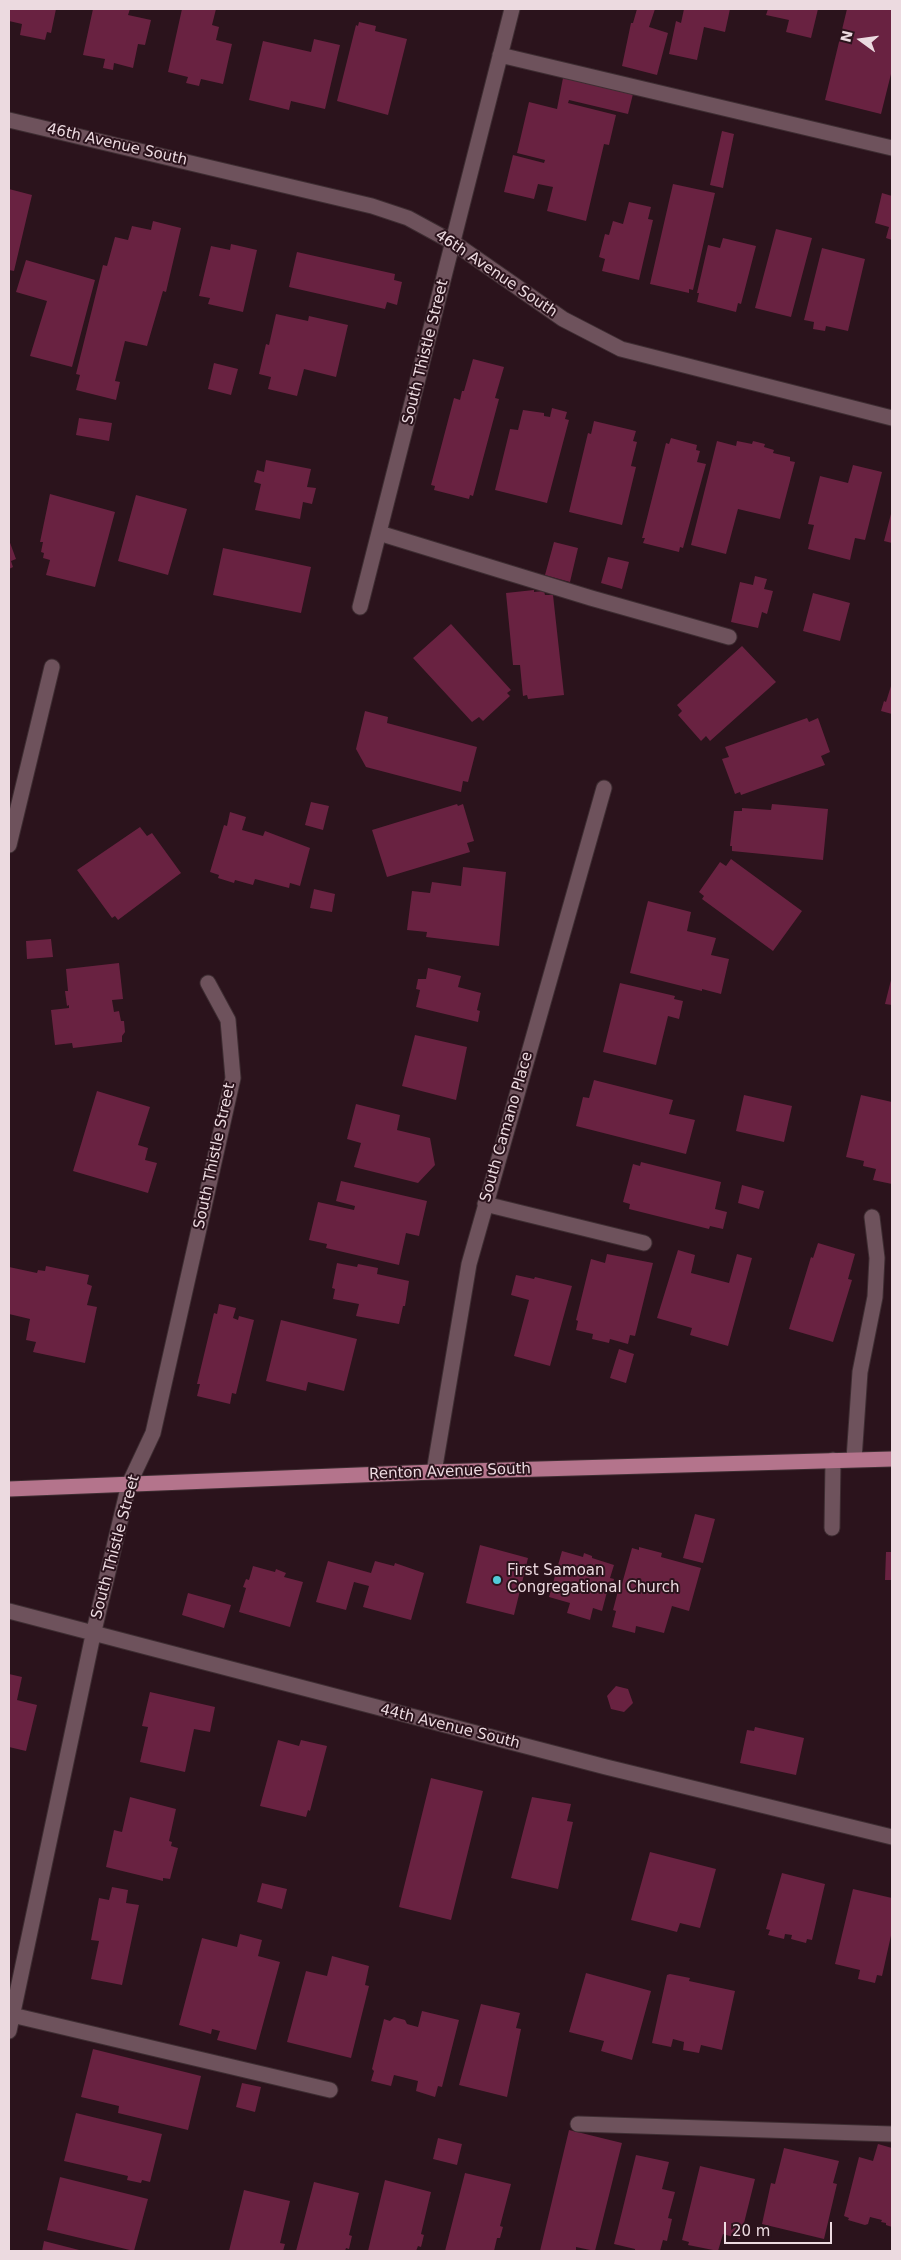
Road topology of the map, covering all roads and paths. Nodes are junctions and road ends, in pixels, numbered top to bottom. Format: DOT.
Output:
graph roads {
  1 [pos="512,9"];
  2 [pos="500,55"];
  3 [pos="9,120"];
  4 [pos="892,148"];
  5 [pos="454,243"];
  6 [pos="892,418"];
  7 [pos="379,533"];
  8 [pos="360,607"];
  9 [pos="729,637"];
  10 [pos="52,667"];
  11 [pos="604,788"];
  12 [pos="9,845"];
  13 [pos="208,983"];
  14 [pos="485,1204"];
  15 [pos="872,1217"];
  16 [pos="644,1243"];
  17 [pos="854,1459"];
  18 [pos="892,1459"];
  19 [pos="833,1460"];
  20 [pos="434,1472"];
  21 [pos="129,1484"];
  22 [pos="9,1489"];
  23 [pos="832,1528"];
  24 [pos="9,1612"];
  25 [pos="93,1634"];
  26 [pos="892,1837"];
  27 [pos="12,2015"];
  28 [pos="9,2031"];
  29 [pos="330,2090"];
  30 [pos="578,2124"];
  31 [pos="892,2134"];
  1 -- 2 [label="street, South Thistle Street"];
  2 -- 4 [label="street"];
  2 -- 5 [label="street, South Thistle Street"];
  3 -- 5 [label="street, 46th Avenue South"];
  5 -- 6 [label="street, 46th Avenue South"];
  5 -- 7 [label="street, South Thistle Street"];
  7 -- 8 [label="street, South Thistle Street"];
  7 -- 9 [label="street"];
  10 -- 12 [label="street"];
  11 -- 14 [label="street, South Camano Place"];
  13 -- 21 [label="street, South Thistle Street"];
  14 -- 16 [label="street"];
  14 -- 20 [label="street, South Camano Place"];
  15 -- 17 [label="street"];
  17 -- 18 [label="main road, Renton Avenue South"];
  17 -- 19 [label="main road, Renton Avenue South"];
  19 -- 20 [label="main road, Renton Avenue South"];
  19 -- 23 [label="street"];
  20 -- 21 [label="main road, Renton Avenue South"];
  21 -- 22 [label="main road, Renton Avenue South"];
  21 -- 25 [label="street, South Thistle Street"];
  24 -- 25 [label="street, 44th Avenue South"];
  25 -- 26 [label="street, 44th Avenue South"];
  25 -- 27 [label="street, South Thistle Street"];
  27 -- 28 [label="street, South Thistle Street"];
  27 -- 29 [label="street"];
  30 -- 31 [label="street"];
}
